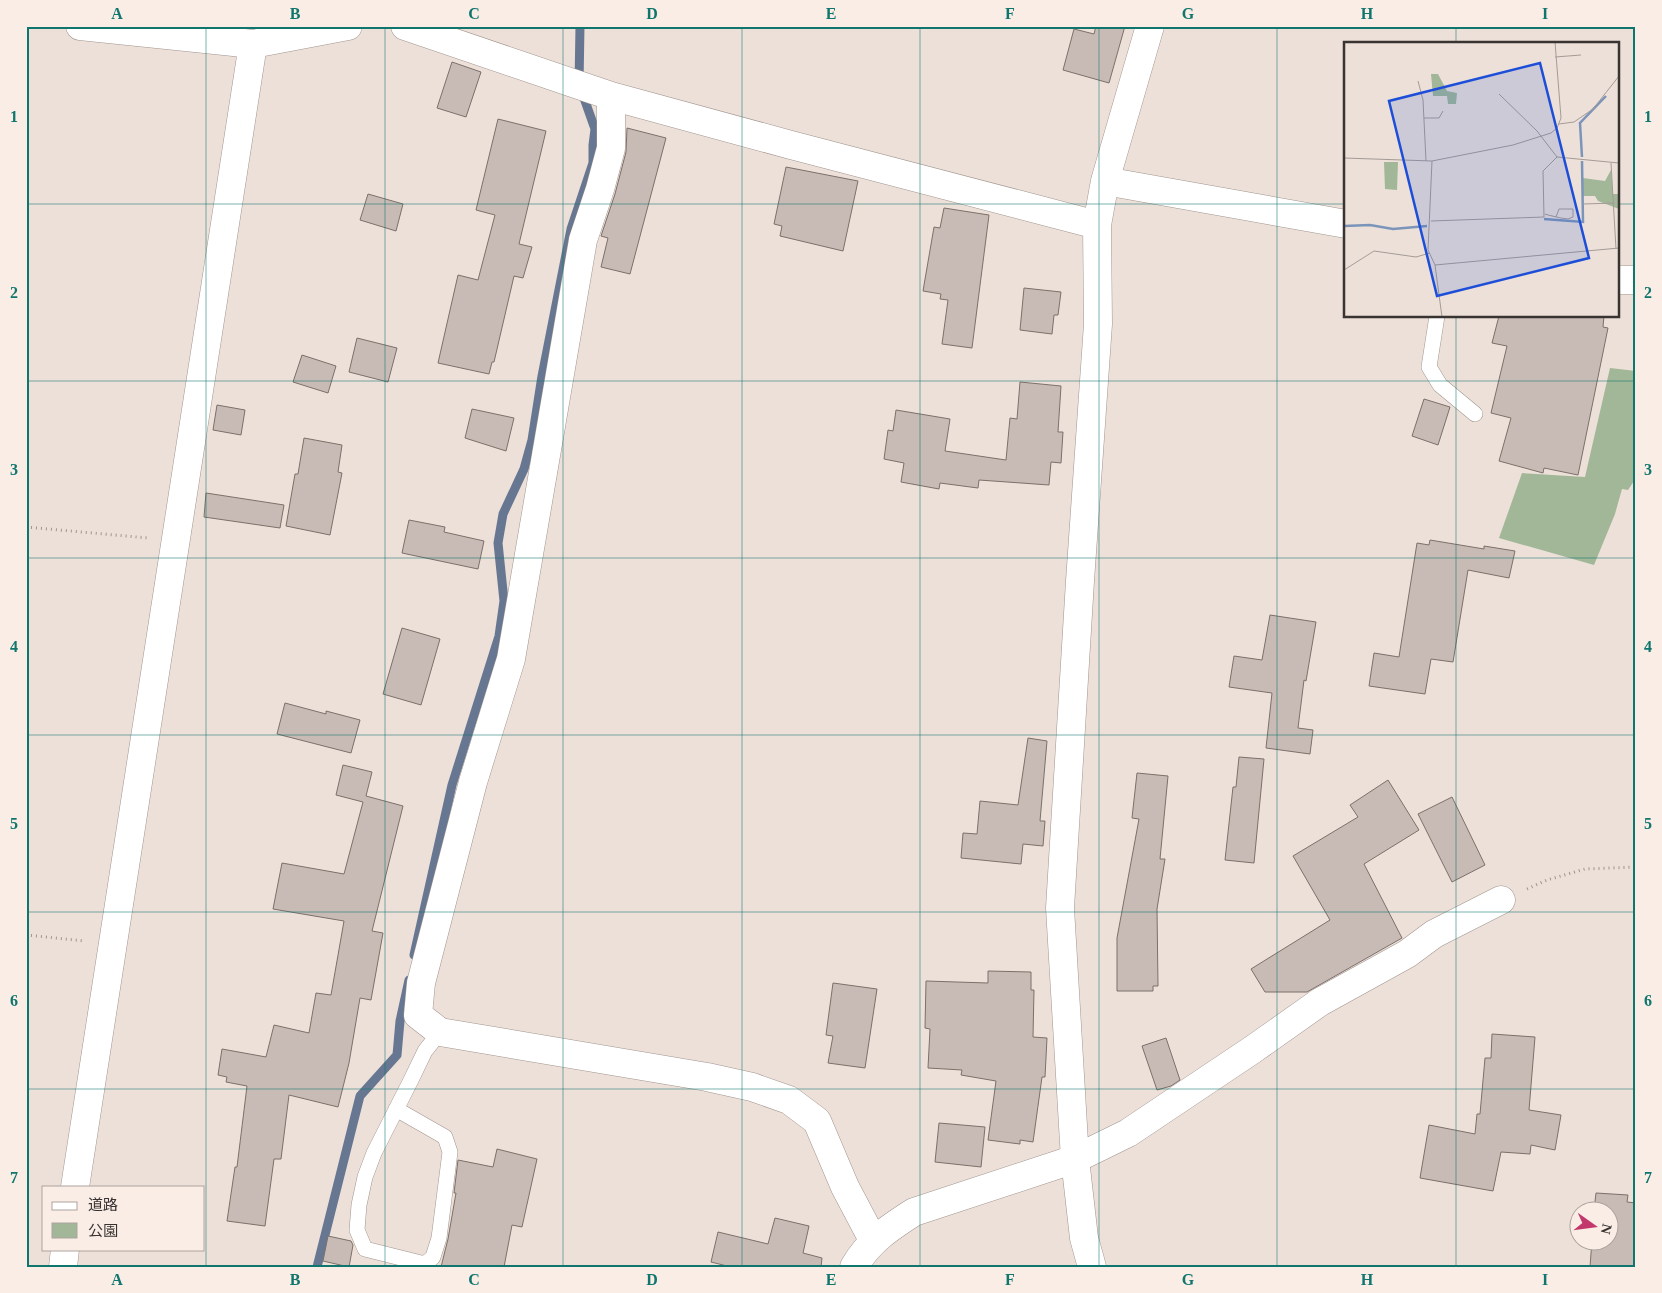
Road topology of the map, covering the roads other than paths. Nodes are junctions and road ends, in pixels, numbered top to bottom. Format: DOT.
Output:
graph roads {
  1 [pos="80,26"];
  2 [pos="348,26"];
  3 [pos="406,26"];
  4 [pos="1150,26"];
  5 [pos="253,44"];
  6 [pos="611,96"];
  7 [pos="1105,180"];
  8 [pos="1344,224"];
  9 [pos="1097,225"];
  10 [pos="1620,280"];
  11 [pos="1636,280"];
  12 [pos="1437,318"];
  13 [pos="1475,414"];
  14 [pos="1501,900"];
  15 [pos="440,1032"];
  16 [pos="396,1109"];
  17 [pos="1075,1159"];
  18 [pos="75,1186"];
  19 [pos="873,1240"];
  20 [pos="66,1250"];
  21 [pos="63,1267"];
  22 [pos="854,1267"];
  23 [pos="1092,1267"];
  1 -- 5 [label="street"];
  2 -- 5 [label="street"];
  3 -- 6 [label="street"];
  4 -- 7 [label="street"];
  5 -- 18 [label="street"];
  6 -- 9 [label="street"];
  6 -- 15 [label="street"];
  7 -- 8 [label="street"];
  7 -- 9 [label="street"];
  9 -- 17 [label="street"];
  10 -- 11 [label="street"];
  12 -- 13 [label="lane"];
  14 -- 17 [label="street"];
  15 -- 16 [label="lane"];
  15 -- 19 [label="street"];
  16 -- 16 [label="lane"];
  17 -- 19 [label="street"];
  17 -- 23 [label="street"];
  19 -- 22 [label="street"];
  20 -- 21 [label="street"];
}
